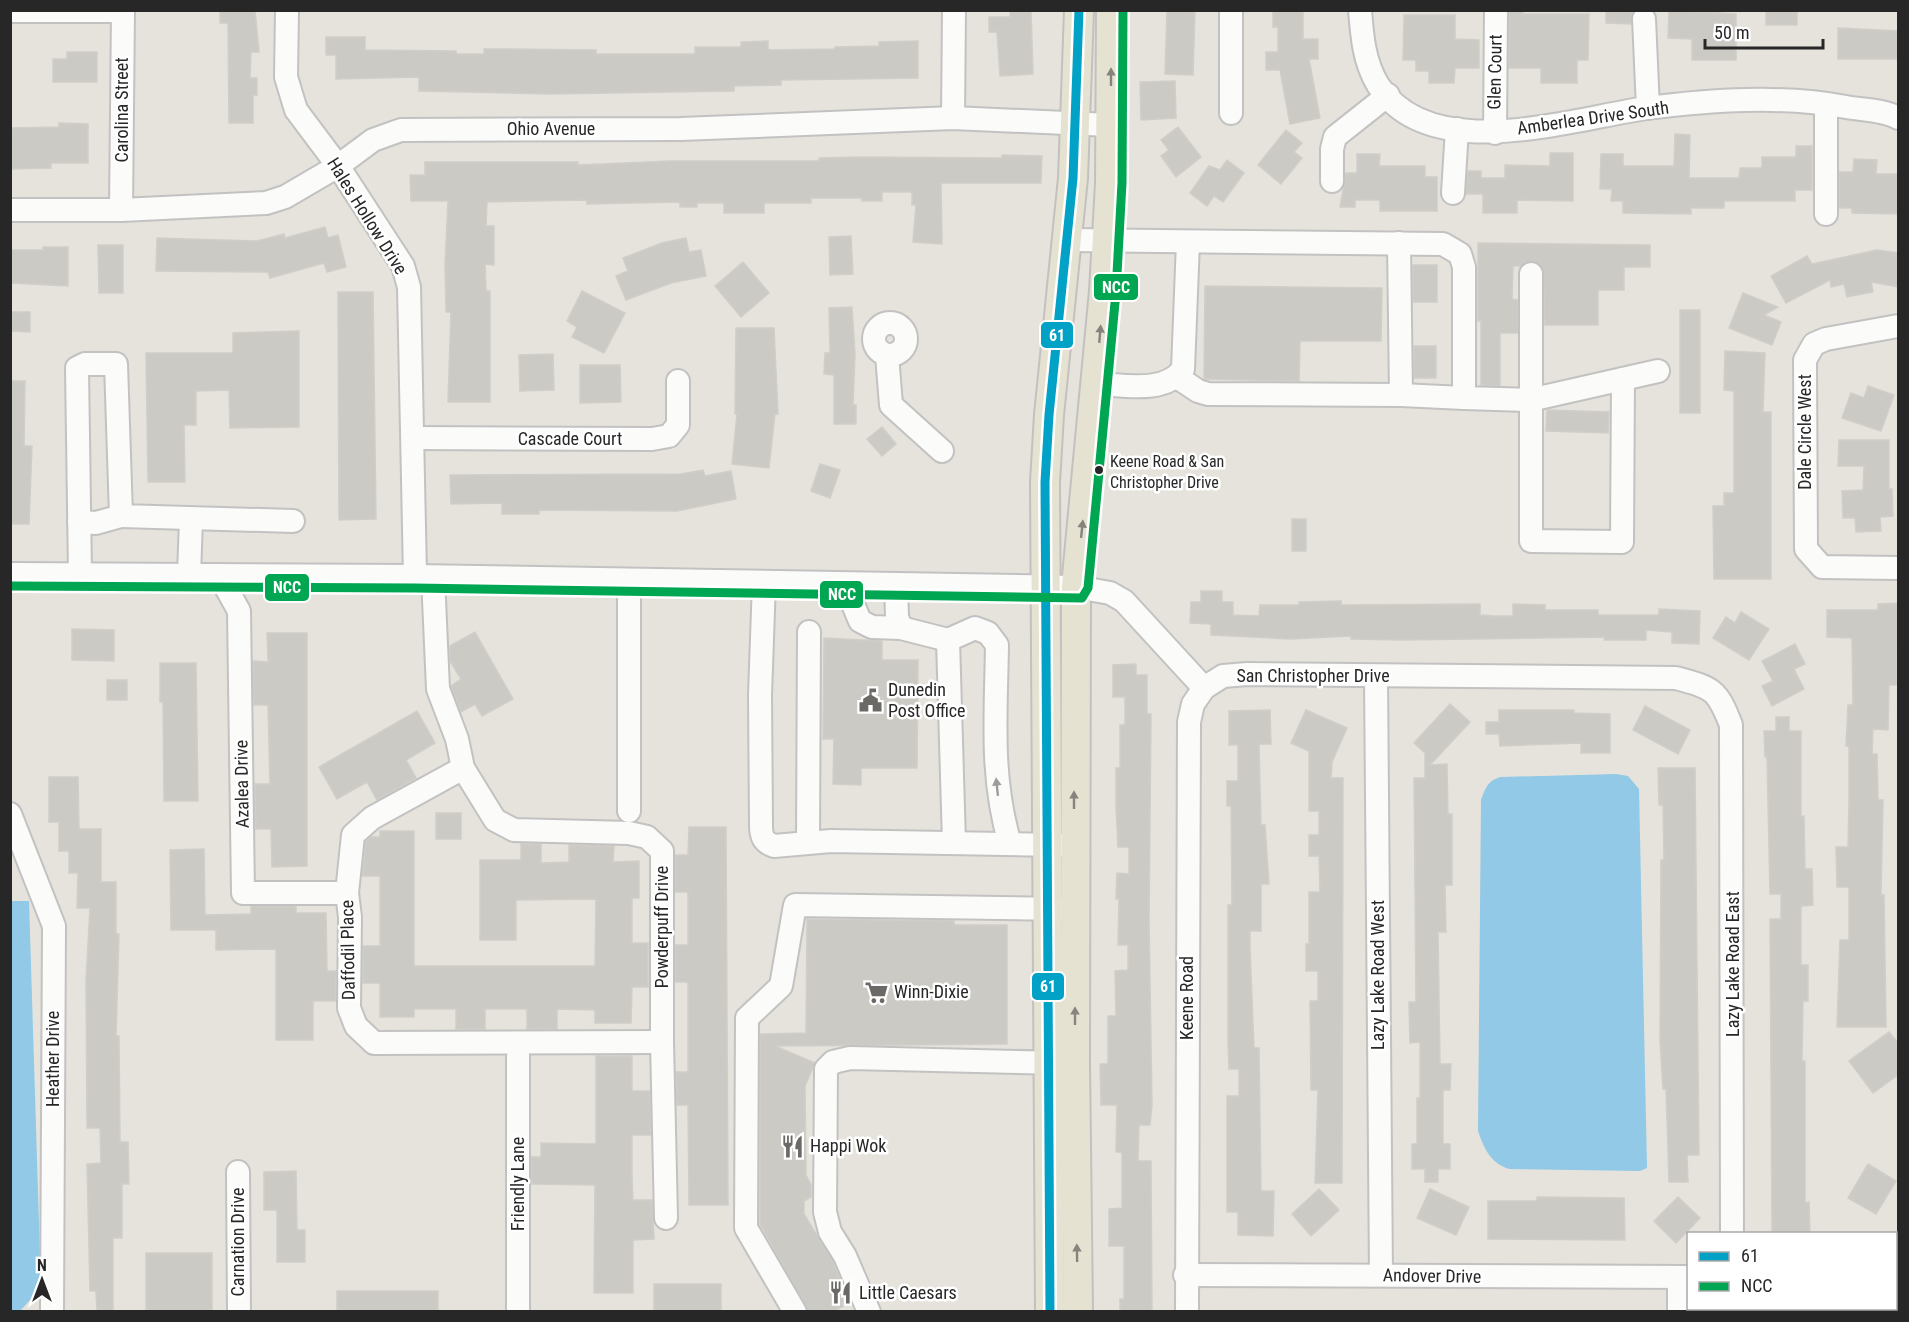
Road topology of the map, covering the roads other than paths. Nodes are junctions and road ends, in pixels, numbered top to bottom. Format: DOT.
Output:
graph roads {
  1 [pos="287,10"];
  2 [pos="954,10"];
  3 [pos="1079,10"];
  4 [pos="1111,10"];
  5 [pos="1231,10"];
  6 [pos="1360,10"];
  7 [pos="1496,10"];
  8 [pos="10,11"];
  9 [pos="123,11"];
  10 [pos="1644,19"];
  11 [pos="1388,95"];
  12 [pos="1826,104"];
  13 [pos="1648,108"];
  14 [pos="1231,113"];
  15 [pos="953,118"];
  16 [pos="1899,118"];
  17 [pos="1077,123"];
  18 [pos="1110,124"];
  19 [pos="1457,129"];
  20 [pos="1494,133"];
  21 [pos="338,166"];
  22 [pos="1332,181"];
  23 [pos="1453,193"];
  24 [pos="10,210"];
  25 [pos="121,210"];
  26 [pos="1826,214"];
  27 [pos="1069,240"];
  28 [pos="1107,241"];
  29 [pos="1188,242"];
  30 [pos="1400,243"];
  31 [pos="1531,274"];
  32 [pos="1899,326"];
  33 [pos="887,355"];
  34 [pos="1658,371"];
  35 [pos="1177,377"];
  36 [pos="1623,379"];
  37 [pos="678,381"];
  38 [pos="1096,384"];
  39 [pos="1401,395"];
  40 [pos="1464,398"];
  41 [pos="1530,400"];
  42 [pos="413,438"];
  43 [pos="942,451"];
  44 [pos="121,516"];
  45 [pos="192,519"];
  46 [pos="293,521"];
  47 [pos="79,522"];
  48 [pos="1899,568"];
  49 [pos="10,574"];
  50 [pos="80,574"];
  51 [pos="189,575"];
  52 [pos="219,575"];
  53 [pos="424,577"];
  54 [pos="629,580"];
  55 [pos="764,582"];
  56 [pos="845,585"];
  57 [pos="896,585"];
  58 [pos="1045,586"];
  59 [pos="1076,587"];
  60 [pos="902,628"];
  61 [pos="808,632"];
  62 [pos="948,640"];
  63 [pos="1376,676"];
  64 [pos="1204,688"];
  65 [pos="1720,697"];
  66 [pos="463,768"];
  67 [pos="629,811"];
  68 [pos="10,814"];
  69 [pos="808,843"];
  70 [pos="954,843"];
  71 [pos="1010,844"];
  72 [pos="1046,845"];
  73 [pos="1074,845"];
  74 [pos="347,893"];
  75 [pos="1046,909"];
  76 [pos="1074,909"];
  77 [pos="662,1042"];
  78 [pos="518,1056"];
  79 [pos="1062,1063"];
  80 [pos="238,1172"];
  81 [pos="666,1218"];
  82 [pos="1732,1232"];
  83 [pos="1185,1275"];
  84 [pos="1381,1275"];
  85 [pos="1684,1278"];
  86 [pos="52,1311"];
  87 [pos="238,1311"];
  88 [pos="518,1311"];
  89 [pos="795,1311"];
  90 [pos="869,1311"];
  91 [pos="1050,1311"];
  92 [pos="1078,1311"];
  93 [pos="1187,1311"];
  94 [pos="1679,1311"];
  1 -- 21 [label="street, Hales Hollow Drive"];
  2 -- 15 [label="street"];
  3 -- 17 [label="main road"];
  18 -- 4 [label="main road, one-way"];
  5 -- 14 [label="street"];
  6 -- 11 [label="street, Amberlea Drive South"];
  7 -- 20 [label="street, Glen Court"];
  8 -- 9 [label="street"];
  9 -- 25 [label="street, Carolina Street"];
  10 -- 13 [label="street"];
  11 -- 19 [label="street, Amberlea Drive South"];
  11 -- 22 [label="street"];
  12 -- 13 [label="street, Amberlea Drive South"];
  12 -- 16 [label="street, Amberlea Drive South"];
  12 -- 26 [label="street"];
  13 -- 20 [label="street, Amberlea Drive South"];
  15 -- 17 [label="street, Ohio Avenue"];
  15 -- 21 [label="street, Ohio Avenue"];
  17 -- 18 [label="street, Ohio Avenue"];
  17 -- 27 [label="main road"];
  18 -- 28 [label="main road"];
  19 -- 20 [label="street, Amberlea Drive South"];
  19 -- 23 [label="street"];
  21 -- 25 [label="street, Ohio Avenue"];
  21 -- 42 [label="street, Hales Hollow Drive"];
  24 -- 25 [label="street, Ohio Avenue"];
  27 -- 28 [label="street"];
  27 -- 58 [label="main road"];
  28 -- 29 [label="street"];
  38 -- 28 [label="main road, one-way"];
  29 -- 30 [label="street"];
  29 -- 35 [label="street"];
  30 -- 39 [label="street"];
  30 -- 40 [label="street"];
  31 -- 41 [label="street"];
  32 -- 48 [label="street, Dale Circle West"];
  33 -- 43 [label="street"];
  34 -- 36 [label="street"];
  35 -- 38 [label="street"];
  35 -- 39 [label="street"];
  36 -- 41 [label="street"];
  36 -- 41 [label="street"];
  37 -- 42 [label="street, Cascade Court"];
  59 -- 38 [label="main road, one-way"];
  39 -- 40 [label="street"];
  40 -- 41 [label="street"];
  42 -- 53 [label="street, Hales Hollow Drive"];
  44 -- 45 [label="street"];
  44 -- 47 [label="street"];
  44 -- 47 [label="street"];
  45 -- 46 [label="street"];
  45 -- 51 [label="street"];
  47 -- 50 [label="street"];
  49 -- 50 [label="street"];
  50 -- 51 [label="street"];
  51 -- 52 [label="street"];
  52 -- 53 [label="street"];
  52 -- 74 [label="street, Azalea Drive"];
  53 -- 54 [label="street"];
  53 -- 66 [label="street, Powderpuff Drive"];
  54 -- 55 [label="street"];
  54 -- 67 [label="street"];
  55 -- 56 [label="street"];
  55 -- 69 [label="street"];
  56 -- 57 [label="street"];
  56 -- 60 [label="street"];
  57 -- 58 [label="street"];
  57 -- 60 [label="street"];
  58 -- 59 [label="street"];
  58 -- 72 [label="main road"];
  59 -- 64 [label="street"];
  73 -- 59 [label="main road, one-way"];
  60 -- 62 [label="street"];
  61 -- 69 [label="street"];
  62 -- 70 [label="street"];
  71 -- 62 [label="street, one-way"];
  63 -- 64 [label="street, San Christopher Drive"];
  63 -- 65 [label="street, San Christopher Drive"];
  63 -- 84 [label="street, Lazy Lake Road West"];
  64 -- 83 [label="street, Keene Road"];
  65 -- 82 [label="street, Lazy Lake Road East"];
  66 -- 74 [label="street, Daffodil Place"];
  66 -- 77 [label="street, Powderpuff Drive"];
  68 -- 86 [label="street, Heather Drive"];
  69 -- 70 [label="street"];
  70 -- 71 [label="street"];
  71 -- 72 [label="street"];
  72 -- 73 [label="street"];
  72 -- 75 [label="main road"];
  73 -- 76 [label="main road"];
  74 -- 77 [label="street, Daffodil Place"];
  75 -- 76 [label="street"];
  75 -- 79 [label="main road"];
  75 -- 89 [label="street"];
  79 -- 76 [label="main road, one-way"];
  77 -- 81 [label="street, Powderpuff Drive"];
  78 -- 88 [label="street, Friendly Lane"];
  79 -- 90 [label="street"];
  79 -- 91 [label="main road"];
  92 -- 79 [label="main road, one-way"];
  80 -- 87 [label="street, Carnation Drive"];
  83 -- 84 [label="street, Andover Drive"];
  83 -- 93 [label="street, Keene Road"];
  84 -- 85 [label="street, Andover Drive"];
  85 -- 94 [label="street"];
}
